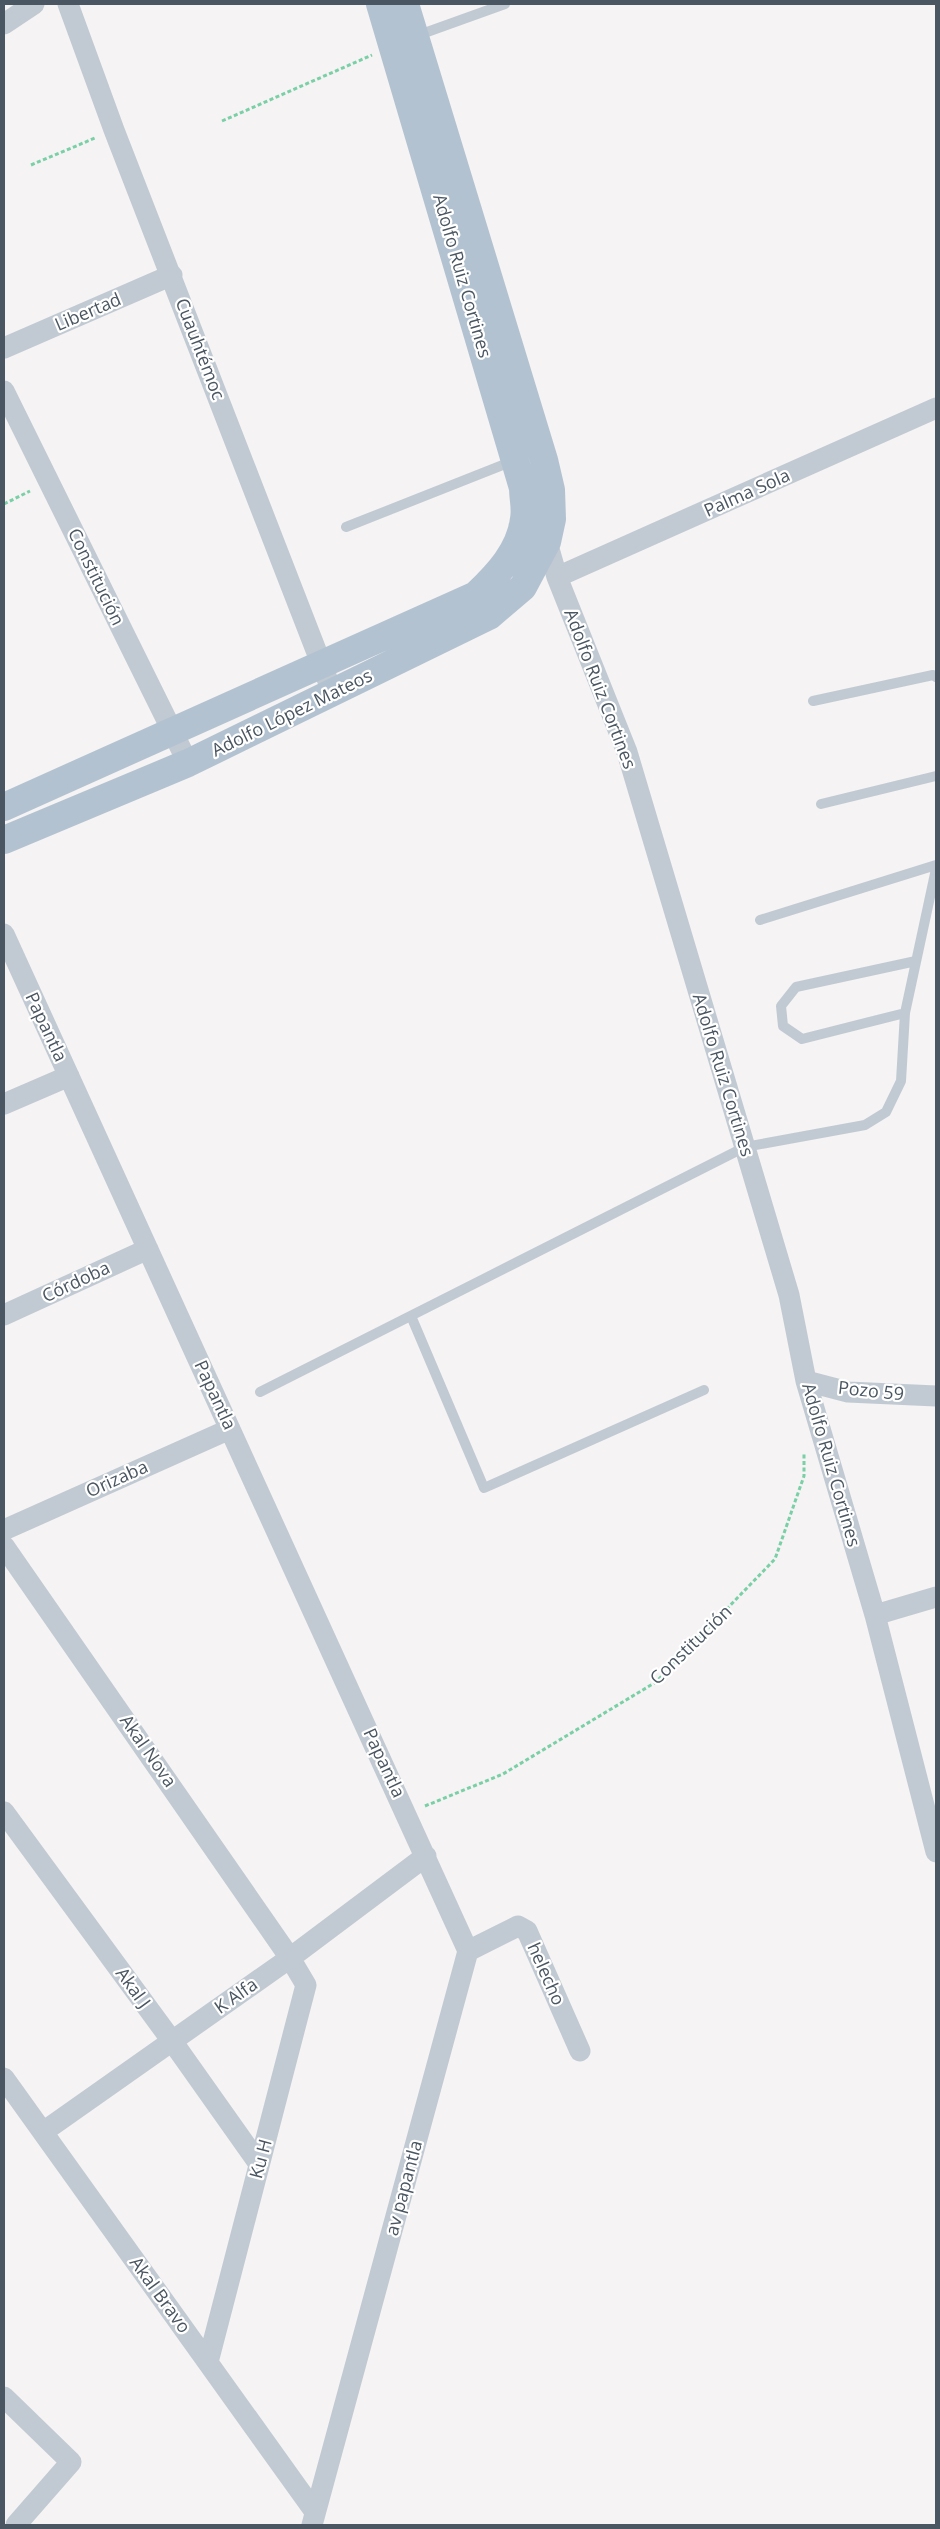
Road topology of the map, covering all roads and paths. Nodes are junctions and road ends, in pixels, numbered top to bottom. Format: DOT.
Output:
graph roads {
  1 [pos="34,4"];
  2 [pos="68,4"];
  3 [pos="380,4"];
  4 [pos="405,4"];
  5 [pos="505,4"];
  6 [pos="4,24"];
  7 [pos="404,41"];
  8 [pos="222,122"];
  9 [pos="114,130"];
  10 [pos="30,165"];
  11 [pos="172,275"];
  12 [pos="4,348"];
  13 [pos="4,391"];
  14 [pos="936,408"];
  15 [pos="516,460"];
  16 [pos="49,482"];
  17 [pos="4,504"];
  18 [pos="524,520"];
  19 [pos="346,528"];
  20 [pos="547,542"];
  21 [pos="557,577"];
  22 [pos="322,664"];
  23 [pos="936,677"];
  24 [pos="333,694"];
  25 [pos="813,702"];
  26 [pos="173,731"];
  27 [pos="188,763"];
  28 [pos="936,776"];
  29 [pos="821,804"];
  30 [pos="4,807"];
  31 [pos="4,840"];
  32 [pos="936,865"];
  33 [pos="936,869"];
  34 [pos="760,920"];
  35 [pos="4,934"];
  36 [pos="916,961"];
  37 [pos="905,1012"];
  38 [pos="69,1076"];
  39 [pos="4,1104"];
  40 [pos="745,1148"];
  41 [pos="148,1249"];
  42 [pos="4,1315"];
  43 [pos="411,1316"];
  44 [pos="806,1381"];
  45 [pos="704,1390"];
  46 [pos="260,1392"];
  47 [pos="936,1396"];
  48 [pos="230,1429"];
  49 [pos="804,1448"];
  50 [pos="4,1530"];
  51 [pos="4,1546"];
  52 [pos="936,1597"];
  53 [pos="875,1615"];
  54 [pos="4,1812"];
  55 [pos="406,1813"];
  56 [pos="936,1852"];
  57 [pos="426,1856"];
  58 [pos="468,1951"];
  59 [pos="290,1958"];
  60 [pos="172,2041"];
  61 [pos="580,2051"];
  62 [pos="4,2078"];
  63 [pos="43,2132"];
  64 [pos="259,2164"];
  65 [pos="208,2362"];
  66 [pos="4,2397"];
  67 [pos="314,2518"];
  68 [pos="16,2525"];
  1 -- 6 [label="street"];
  2 -- 9 [label="street, Cuauhtémoc"];
  3 -- 7 [label="main road, Adolfo Ruiz Cortines"];
  4 -- 7 [label="main road, Adolfo Ruiz Cortines"];
  5 -- 7 [label="lane"];
  7 -- 8 [label="path"];
  7 -- 15 [label="main road, Adolfo Ruiz Cortines"];
  7 -- 20 [label="main road, Adolfo Ruiz Cortines"];
  9 -- 10 [label="path"];
  9 -- 11 [label="street, Cuauhtémoc"];
  11 -- 12 [label="street, Libertad"];
  11 -- 22 [label="street, Cuauhtémoc"];
  13 -- 16 [label="street, Constitución"];
  14 -- 21 [label="street, Palma Sola"];
  15 -- 18 [label="main road, Adolfo Ruiz Cortines"];
  15 -- 19 [label="lane"];
  16 -- 17 [label="path"];
  16 -- 26 [label="street, Constitución"];
  18 -- 20 [label="street"];
  18 -- 22 [label="main road, Adolfo López Mateos"];
  20 -- 21 [label="street, Adolfo Ruiz Cortines"];
  20 -- 24 [label="main road, Adolfo López Mateos"];
  21 -- 40 [label="street, Adolfo Ruiz Cortines"];
  22 -- 24 [label="street, Cuauhtémoc"];
  22 -- 26 [label="main road, Adolfo López Mateos"];
  23 -- 25 [label="lane"];
  24 -- 27 [label="main road, Adolfo López Mateos"];
  26 -- 27 [label="street, Constitución"];
  26 -- 30 [label="main road, Adolfo López Mateos"];
  27 -- 31 [label="main road, Adolfo López Mateos"];
  28 -- 29 [label="lane"];
  32 -- 34 [label="lane"];
  33 -- 36 [label="lane"];
  35 -- 38 [label="street, Papantla"];
  36 -- 37 [label="lane"];
  36 -- 37 [label="lane"];
  37 -- 40 [label="lane"];
  38 -- 39 [label="street"];
  38 -- 41 [label="street, Papantla"];
  40 -- 43 [label="lane"];
  40 -- 44 [label="street, Adolfo Ruiz Cortines"];
  41 -- 42 [label="street, Córdoba"];
  41 -- 48 [label="street, Papantla"];
  43 -- 45 [label="lane"];
  43 -- 46 [label="lane"];
  44 -- 47 [label="street, Pozo 59"];
  44 -- 53 [label="street, Adolfo Ruiz Cortines"];
  48 -- 50 [label="street, Orizaba"];
  48 -- 55 [label="street, Papantla"];
  49 -- 55 [label="path, Constitución"];
  51 -- 59 [label="street, Akal Nova"];
  52 -- 53 [label="street"];
  53 -- 56 [label="street, Adolfo Ruiz Cortines"];
  54 -- 60 [label="street, Akal J"];
  55 -- 57 [label="street, Papantla"];
  57 -- 58 [label="street"];
  57 -- 59 [label="street, K Alfa"];
  58 -- 61 [label="street, helecho"];
  58 -- 67 [label="street, av papantla"];
  59 -- 60 [label="street, K Alfa"];
  59 -- 64 [label="street, Ku H"];
  60 -- 63 [label="street, K Alfa"];
  60 -- 64 [label="street, Akal J"];
  62 -- 63 [label="street, Akal Bravo"];
  63 -- 65 [label="street, Akal Bravo"];
  64 -- 65 [label="street, Ku H"];
  65 -- 67 [label="street, Akal Bravo"];
  66 -- 68 [label="street"];
}
